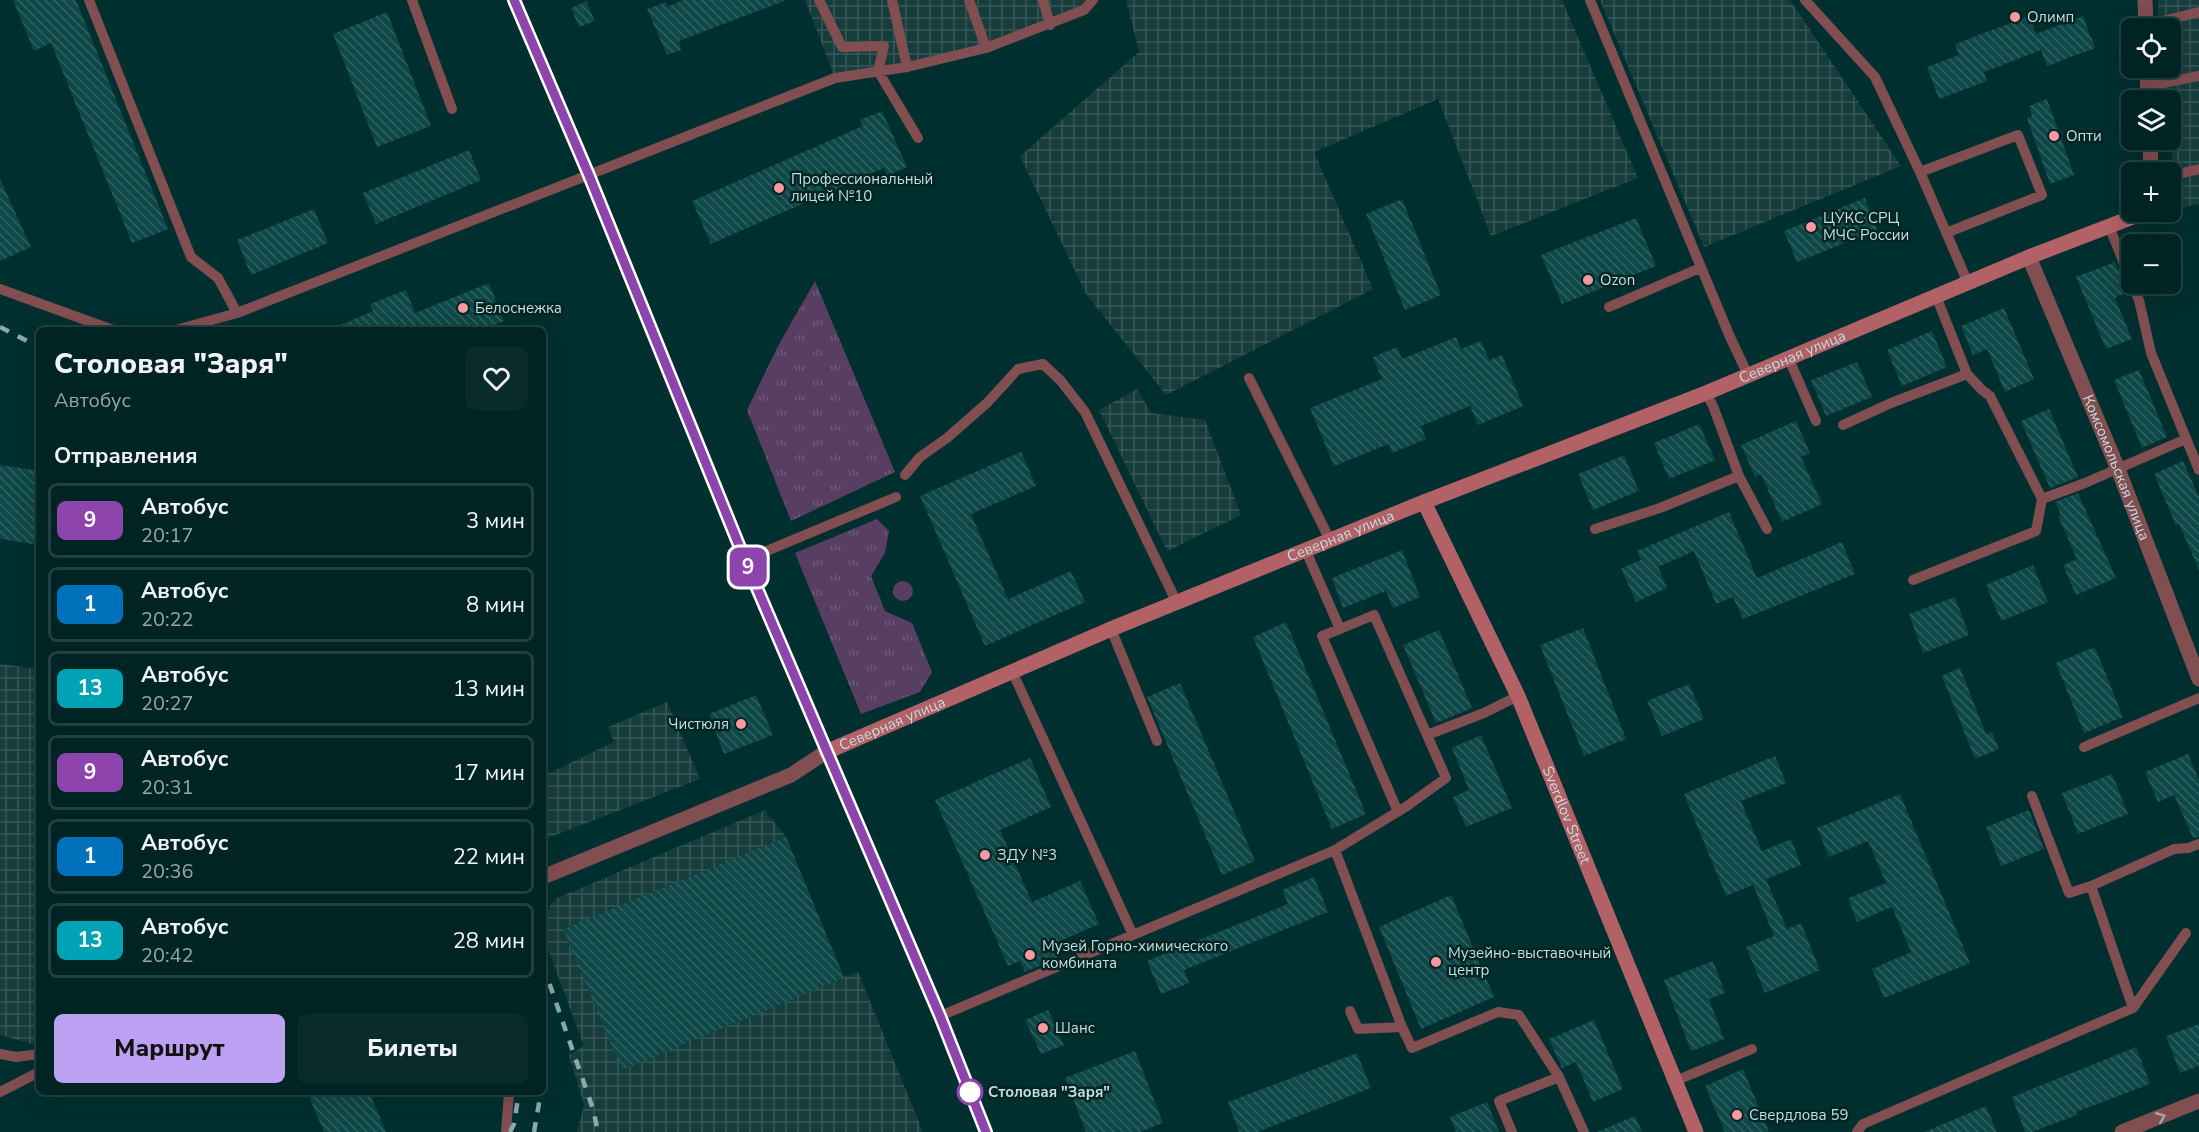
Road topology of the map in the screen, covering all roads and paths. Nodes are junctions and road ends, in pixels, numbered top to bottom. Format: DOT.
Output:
graph roads {
  1 [pos="89,0"];
  2 [pos="412,0"];
  3 [pos="819,0"];
  4 [pos="892,0"];
  5 [pos="969,0"];
  6 [pos="1043,0"];
  7 [pos="1093,0"];
  8 [pos="1590,0"];
  9 [pos="1805,0"];
  10 [pos="2145,0"];
  11 [pos="2199,12"];
  12 [pos="2146,18"];
  13 [pos="2178,18"];
  14 [pos="1050,25"];
  15 [pos="986,48"];
  16 [pos="907,67"];
  17 [pos="878,71"];
  18 [pos="2199,76"];
  19 [pos="2157,90"];
  20 [pos="452,109"];
  21 [pos="918,138"];
  22 [pos="2199,169"];
  23 [pos="1920,172"];
  24 [pos="2181,173"];
  25 [pos="2121,221"];
  26 [pos="2109,226"];
  27 [pos="1946,232"];
  28 [pos="2121,256"];
  29 [pos="2029,257"];
  30 [pos="1700,268"];
  31 [pos="1968,283"];
  32 [pos="0,289"];
  33 [pos="2137,294"];
  34 [pos="1936,296"];
  35 [pos="1609,307"];
  36 [pos="237,312"];
  37 [pos="105,327"];
  38 [pos="186,327"];
  39 [pos="1788,357"];
  40 [pos="1967,374"];
  41 [pos="1748,375"];
  42 [pos="1249,378"];
  43 [pos="1707,393"];
  44 [pos="1816,421"];
  45 [pos="1843,425"];
  46 [pos="2186,440"];
  47 [pos="2118,469"];
  48 [pos="2199,470"];
  49 [pos="905,475"];
  50 [pos="1739,476"];
  51 [pos="896,497"];
  52 [pos="2042,499"];
  53 [pos="1424,502"];
  54 [pos="1595,529"];
  55 [pos="1767,529"];
  56 [pos="1330,540"];
  57 [pos="1306,551"];
  58 [pos="745,560"];
  59 [pos="1913,580"];
  60 [pos="1177,603"];
  61 [pos="1112,629"];
  62 [pos="1340,629"];
  63 [pos="1012,671"];
  64 [pos="2199,679"];
  65 [pos="1518,696"];
  66 [pos="2199,698"];
  67 [pos="1427,735"];
  68 [pos="1156,741"];
  69 [pos="2084,747"];
  70 [pos="2032,796"];
  71 [pos="1398,812"];
  72 [pos="2199,844"];
  73 [pos="1335,850"];
  74 [pos="546,876"];
  75 [pos="2091,886"];
  76 [pos="2186,933"];
  77 [pos="1133,935"];
  78 [pos="2133,1008"];
  79 [pos="1350,1011"];
  80 [pos="940,1016"];
  81 [pos="1402,1027"];
  82 [pos="1752,1049"];
  83 [pos="0,1054"];
  84 [pos="36,1054"];
  85 [pos="36,1074"];
  86 [pos="1559,1077"];
  87 [pos="1675,1081"];
  88 [pos="0,1092"];
  89 [pos="509,1095"];
  90 [pos="2199,1101"];
  91 [pos="506,1132"];
  92 [pos="1512,1132"];
  93 [pos="1584,1132"];
  94 [pos="1696,1132"];
  95 [pos="1857,1132"];
  96 [pos="2122,1132"];
  1 -- 36 [label="lane"];
  2 -- 20 [label="lane"];
  3 -- 17 [label="lane"];
  4 -- 16 [label="lane"];
  5 -- 15 [label="lane"];
  6 -- 14 [label="lane"];
  7 -- 14 [label="lane"];
  8 -- 30 [label="lane"];
  9 -- 23 [label="lane"];
  10 -- 12 [label="street"];
  11 -- 13 [label="lane"];
  14 -- 15 [label="lane"];
  15 -- 16 [label="lane"];
  16 -- 17 [label="lane"];
  17 -- 21 [label="lane"];
  17 -- 36 [label="lane"];
  18 -- 19 [label="lane"];
  22 -- 24 [label="lane"];
  23 -- 27 [label="lane"];
  23 -- 27 [label="lane"];
  25 -- 26 [label="street, Северная улица"];
  26 -- 28 [label="lane"];
  26 -- 29 [label="street, Северная улица"];
  27 -- 31 [label="lane"];
  29 -- 31 [label="street, Северная улица"];
  29 -- 47 [label="street, Комсомольская улица"];
  30 -- 35 [label="lane"];
  30 -- 41 [label="lane"];
  31 -- 34 [label="street, Северная улица"];
  32 -- 37 [label="lane"];
  33 -- 46 [label="lane"];
  34 -- 39 [label="street, Северная улица"];
  34 -- 40 [label="lane"];
  36 -- 38 [label="lane"];
  39 -- 41 [label="street, Северная улица"];
  39 -- 44 [label="lane"];
  40 -- 45 [label="lane"];
  40 -- 52 [label="lane"];
  41 -- 43 [label="street, Северная улица"];
  42 -- 56 [label="lane"];
  43 -- 50 [label="lane"];
  43 -- 53 [label="street, Северная улица"];
  46 -- 47 [label="lane"];
  46 -- 48 [label="lane"];
  47 -- 52 [label="lane"];
  47 -- 64 [label="street, Комсомольская улица"];
  49 -- 60 [label="lane"];
  50 -- 54 [label="lane"];
  50 -- 55 [label="lane"];
  51 -- 58 [label="lane"];
  52 -- 59 [label="lane"];
  53 -- 56 [label="street, Северная улица"];
  53 -- 65 [label="street, Sverdlov Street"];
  56 -- 57 [label="street, Северная улица"];
  57 -- 60 [label="street, Северная улица"];
  57 -- 62 [label="lane"];
  60 -- 61 [label="street, Северная улица"];
  61 -- 63 [label="street, Северная улица"];
  61 -- 68 [label="lane"];
  62 -- 67 [label="lane"];
  62 -- 71 [label="lane"];
  63 -- 74 [label="street, Северная улица"];
  63 -- 77 [label="lane"];
  65 -- 67 [label="lane"];
  65 -- 87 [label="street, Sverdlov Street"];
  66 -- 69 [label="lane"];
  67 -- 71 [label="lane"];
  70 -- 75 [label="lane"];
  71 -- 73 [label="lane"];
  72 -- 75 [label="lane"];
  73 -- 77 [label="lane"];
  73 -- 81 [label="lane"];
  75 -- 78 [label="lane"];
  76 -- 78 [label="lane"];
  77 -- 80 [label="lane"];
  78 -- 95 [label="lane"];
  79 -- 81 [label="lane"];
  81 -- 86 [label="lane"];
  82 -- 87 [label="lane"];
  83 -- 84 [label="lane"];
  85 -- 88 [label="lane"];
  86 -- 92 [label="lane"];
  86 -- 93 [label="lane"];
  87 -- 94 [label="street, Sverdlov Street"];
  89 -- 91 [label="lane"];
  96 -- 90 [label="street, one-way"];
}
